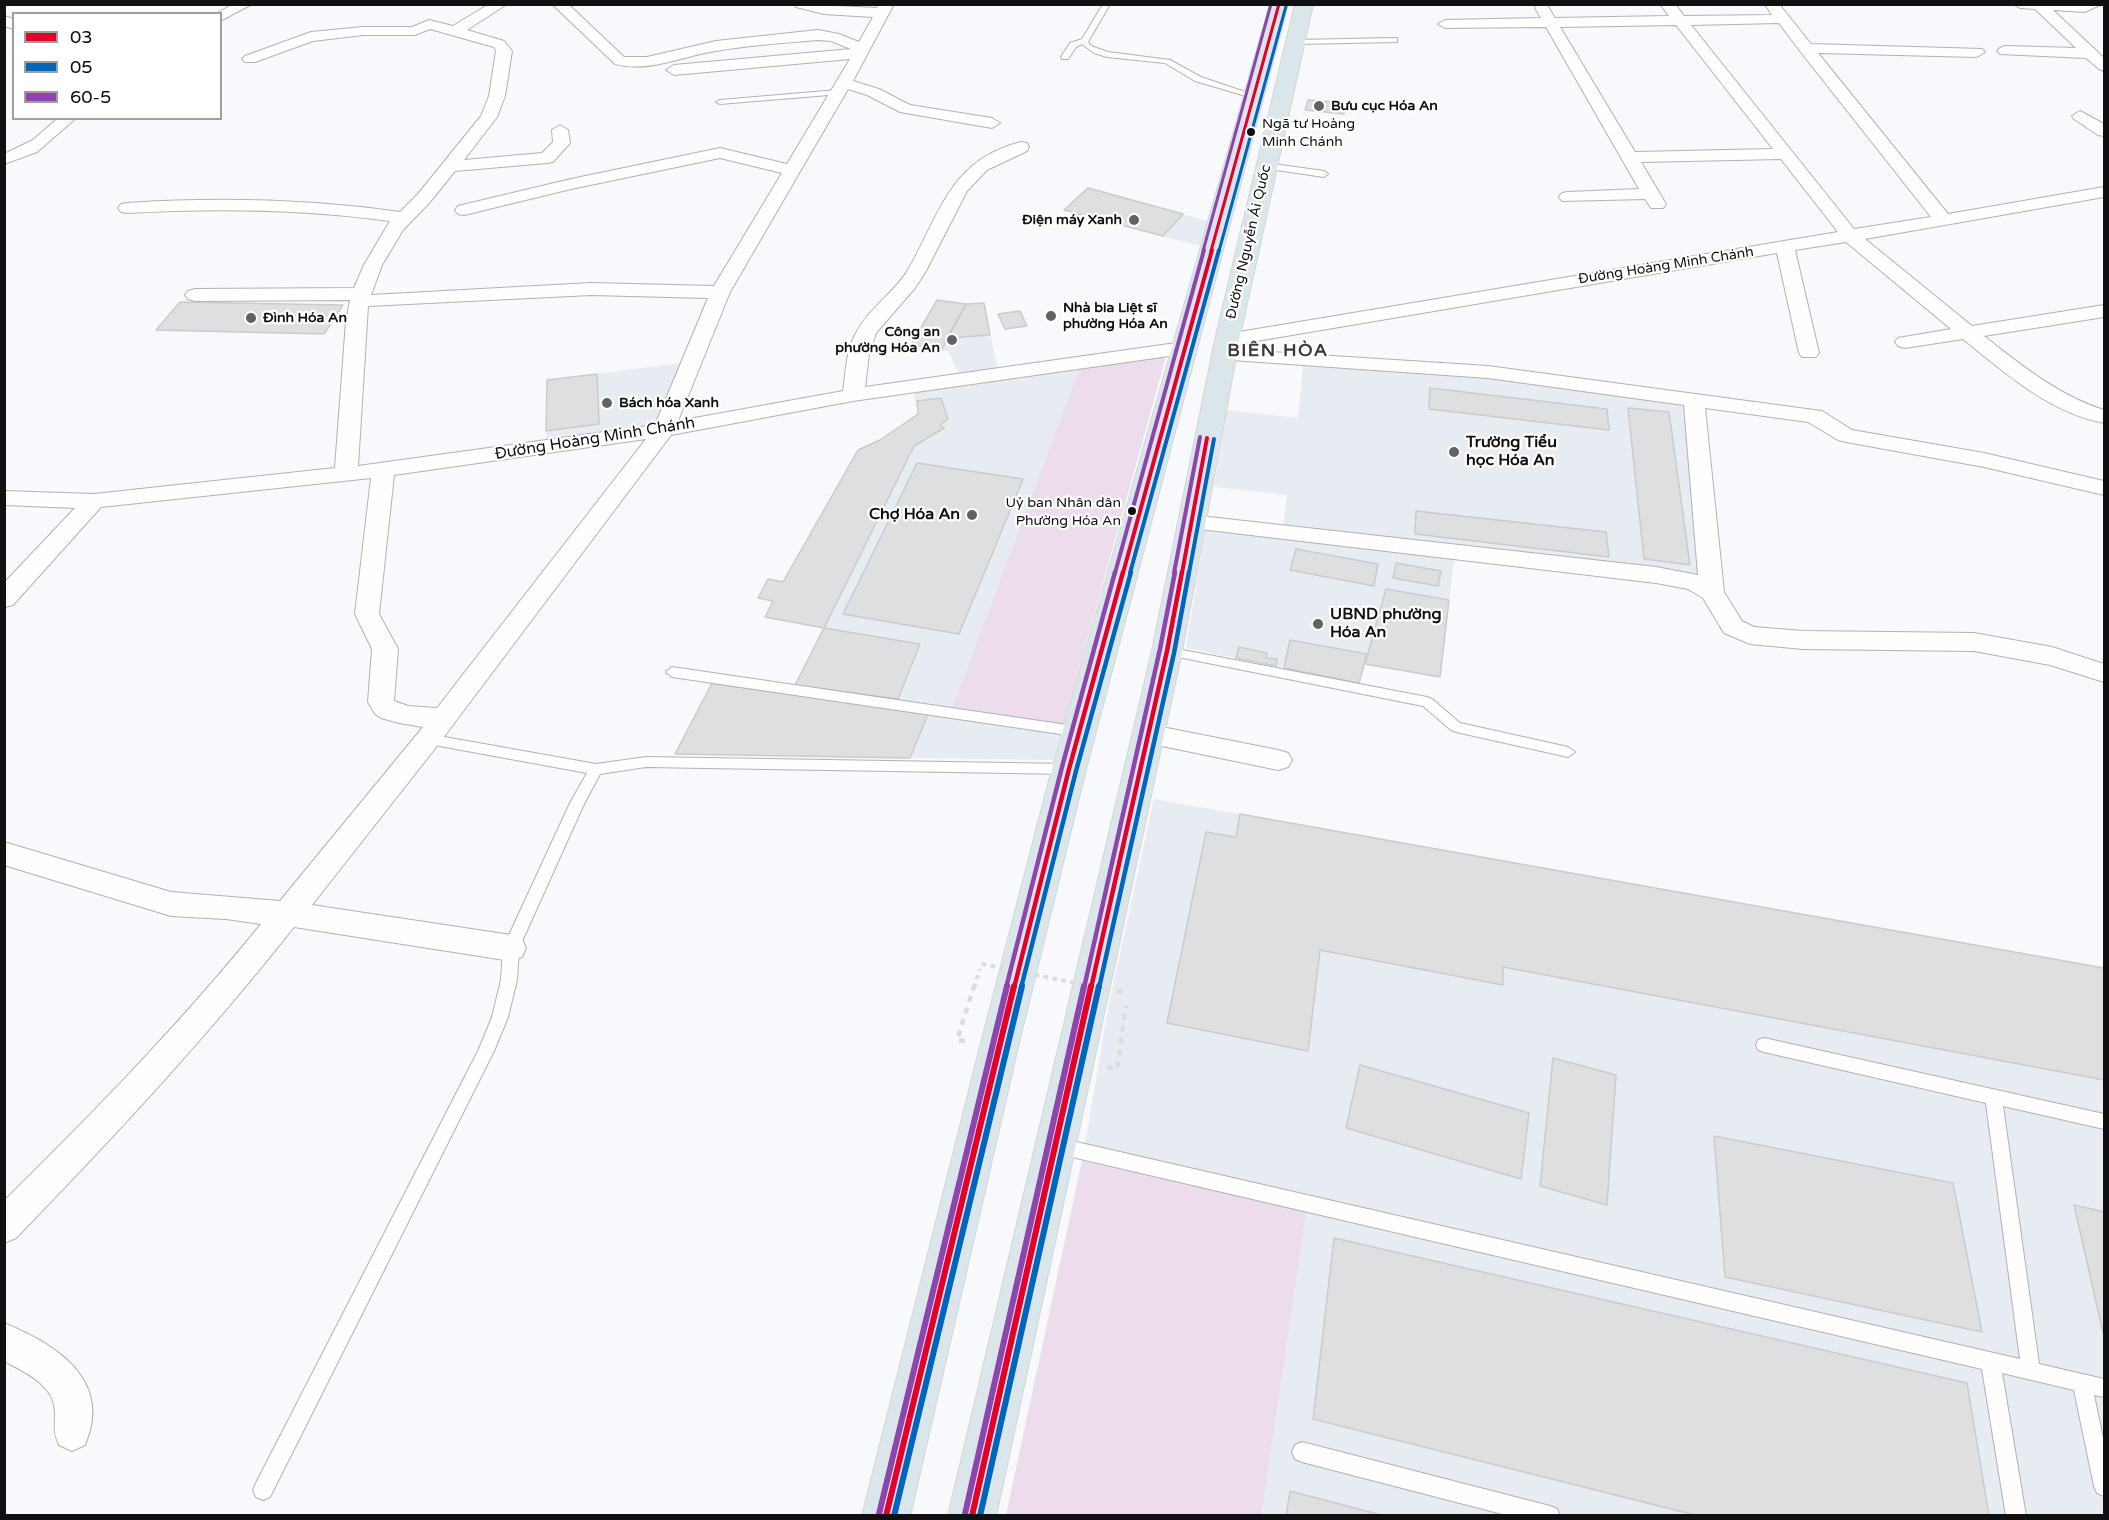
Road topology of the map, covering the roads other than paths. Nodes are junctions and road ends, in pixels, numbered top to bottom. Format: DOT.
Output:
graph roads {
  1 [pos="245,4"];
  2 [pos="500,4"];
  3 [pos="560,4"];
  4 [pos="801,4"];
  5 [pos="1107,4"];
  6 [pos="1280,4"];
  7 [pos="1304,4"];
  8 [pos="1539,4"];
  9 [pos="1667,4"];
  10 [pos="1771,4"];
  11 [pos="2019,4"];
  12 [pos="2096,4"];
  13 [pos="2040,6"];
  14 [pos="884,9"];
  15 [pos="222,16"];
  16 [pos="1782,19"];
  17 [pos="1679,20"];
  18 [pos="1551,22"];
  19 [pos="1445,24"];
  20 [pos="454,32"];
  21 [pos="1086,40"];
  22 [pos="1394,40"];
  23 [pos="1296,42"];
  24 [pos="1805,48"];
  25 [pos="862,51"];
  26 [pos="2005,51"];
  27 [pos="1977,52"];
  28 [pos="2090,53"];
  29 [pos="1065,57"];
  30 [pos="250,59"];
  31 [pos="2104,66"];
  32 [pos="637,74"];
  33 [pos="841,88"];
  34 [pos="1256,97"];
  35 [pos="720,102"];
  36 [pos="2080,116"];
  37 [pos="66,120"];
  38 [pos="992,123"];
  39 [pos="560,130"];
  40 [pos="2104,131"];
  41 [pos="1021,147"];
  42 [pos="1785,154"];
  43 [pos="1629,157"];
  44 [pos="4,159"];
  45 [pos="449,166"];
  46 [pos="1266,166"];
  47 [pos="792,170"];
  48 [pos="1324,174"];
  49 [pos="2104,192"];
  50 [pos="1569,197"];
  51 [pos="127,208"];
  52 [pos="464,210"];
  53 [pos="404,218"];
  54 [pos="1944,221"];
  55 [pos="1850,236"];
  56 [pos="1785,246"];
  57 [pos="720,292"];
  58 [pos="195,295"];
  59 [pos="360,297"];
  60 [pos="2104,311"];
  61 [pos="1968,332"];
  62 [pos="1905,342"];
  63 [pos="1225,347"];
  64 [pos="1183,348"];
  65 [pos="1809,353"];
  66 [pos="853,396"];
  67 [pos="1694,399"];
  68 [pos="2104,417"];
  69 [pos="664,430"];
  70 [pos="383,470"];
  71 [pos="346,474"];
  72 [pos="2104,488"];
  73 [pos="4,498"];
  74 [pos="94,501"];
  75 [pos="1191,522"];
  76 [pos="1712,592"];
  77 [pos="4,599"];
  78 [pos="1167,651"];
  79 [pos="672,672"];
  80 [pos="2104,673"];
  81 [pos="444,718"];
  82 [pos="1081,732"];
  83 [pos="1147,734"];
  84 [pos="428,739"];
  85 [pos="1568,752"];
  86 [pos="1278,760"];
  87 [pos="596,769"];
  88 [pos="1069,769"];
  89 [pos="4,854"];
  90 [pos="289,914"];
  91 [pos="511,948"];
  92 [pos="1764,1045"];
  93 [pos="1993,1097"];
  94 [pos="2104,1121"];
  95 [pos="1057,1146"];
  96 [pos="4,1226"];
  97 [pos="4,1341"];
  98 [pos="1990,1360"];
  99 [pos="2031,1370"];
  100 [pos="2082,1383"];
  101 [pos="2104,1388"];
  102 [pos="72,1432"];
  103 [pos="1302,1452"];
  104 [pos="2104,1486"];
  105 [pos="263,1490"];
  106 [pos="886,1515"];
  107 [pos="972,1515"];
  108 [pos="1550,1515"];
  109 [pos="2016,1515"];
  1 -- 15 [label="street"];
  2 -- 20 [label="street"];
  3 -- 25 [label="street"];
  4 -- 14 [label="street"];
  5 -- 21 [label="lane"];
  6 -- 34 [label="main road, Đường Nguyễn Ái Quốc"];
  7 -- 23 [label="main road, Đường Nguyễn Ái Quốc"];
  8 -- 18 [label="street"];
  9 -- 17 [label="street"];
  10 -- 16 [label="street"];
  11 -- 13 [label="street"];
  12 -- 13 [label="street"];
  13 -- 28 [label="street"];
  14 -- 25 [label="street"];
  16 -- 17 [label="street"];
  16 -- 24 [label="street"];
  17 -- 18 [label="street"];
  17 -- 42 [label="street"];
  18 -- 19 [label="street"];
  18 -- 43 [label="street"];
  20 -- 30 [label="street"];
  20 -- 45 [label="street"];
  21 -- 29 [label="lane"];
  21 -- 34 [label="lane"];
  22 -- 23 [label="lane"];
  23 -- 46 [label="main road, Đường Nguyễn Ái Quốc"];
  24 -- 27 [label="street"];
  24 -- 54 [label="street"];
  25 -- 32 [label="street"];
  25 -- 33 [label="street"];
  26 -- 28 [label="street"];
  28 -- 31 [label="street"];
  33 -- 35 [label="lane"];
  33 -- 38 [label="street"];
  33 -- 47 [label="street"];
  34 -- 64 [label="main road, Đường Nguyễn Ái Quốc"];
  36 -- 40 [label="street"];
  37 -- 44 [label="street"];
  39 -- 45 [label="street"];
  41 -- 66 [label="street"];
  42 -- 43 [label="street"];
  42 -- 55 [label="street"];
  43 -- 50 [label="street"];
  45 -- 53 [label="street"];
  46 -- 48 [label="lane"];
  46 -- 63 [label="main road, Đường Nguyễn Ái Quốc"];
  47 -- 52 [label="street"];
  47 -- 57 [label="street"];
  49 -- 54 [label="street, Đường Hoàng Minh Chánh"];
  51 -- 53 [label="street"];
  53 -- 59 [label="street"];
  54 -- 55 [label="street, Đường Hoàng Minh Chánh"];
  55 -- 56 [label="street, Đường Hoàng Minh Chánh"];
  55 -- 61 [label="street"];
  56 -- 63 [label="street, Đường Hoàng Minh Chánh"];
  56 -- 65 [label="street"];
  57 -- 59 [label="street"];
  57 -- 69 [label="street"];
  58 -- 59 [label="street"];
  59 -- 71 [label="street"];
  60 -- 61 [label="street"];
  61 -- 62 [label="street"];
  61 -- 68 [label="street"];
  63 -- 64 [label="main road"];
  63 -- 67 [label="street"];
  63 -- 75 [label="main road, Đường Nguyễn Ái Quốc"];
  64 -- 66 [label="street, Đường Hoàng Minh Chánh"];
  64 -- 82 [label="main road, Đường Nguyễn Ái Quốc"];
  66 -- 69 [label="street, Đường Hoàng Minh Chánh"];
  67 -- 72 [label="street"];
  67 -- 76 [label="street"];
  69 -- 70 [label="street, Đường Hoàng Minh Chánh"];
  69 -- 81 [label="street"];
  70 -- 71 [label="street, Đường Hoàng Minh Chánh"];
  70 -- 81 [label="street"];
  71 -- 74 [label="street, Đường Hoàng Minh Chánh"];
  73 -- 74 [label="street, Đường Hoàng Minh Chánh"];
  74 -- 77 [label="street"];
  75 -- 76 [label="street"];
  75 -- 78 [label="main road, Đường Nguyễn Ái Quốc"];
  76 -- 80 [label="street"];
  78 -- 83 [label="main road, Đường Nguyễn Ái Quốc"];
  78 -- 85 [label="lane"];
  79 -- 82 [label="lane"];
  81 -- 84 [label="street"];
  82 -- 88 [label="main road, Đường Nguyễn Ái Quốc"];
  83 -- 86 [label="street"];
  83 -- 95 [label="main road, Đường Nguyễn Ái Quốc"];
  84 -- 87 [label="lane"];
  84 -- 90 [label="street"];
  87 -- 88 [label="lane"];
  87 -- 91 [label="lane"];
  88 -- 106 [label="main road, Đường Nguyễn Ái Quốc"];
  89 -- 90 [label="street"];
  90 -- 91 [label="street"];
  90 -- 96 [label="street"];
  91 -- 105 [label="lane"];
  92 -- 93 [label="lane"];
  93 -- 94 [label="lane"];
  93 -- 99 [label="lane"];
  95 -- 98 [label="lane"];
  95 -- 107 [label="main road, Đường Nguyễn Ái Quốc"];
  97 -- 102 [label="street"];
  98 -- 99 [label="lane"];
  98 -- 109 [label="lane"];
  99 -- 100 [label="lane"];
  100 -- 101 [label="lane"];
  100 -- 104 [label="lane"];
  103 -- 108 [label="lane"];
}
